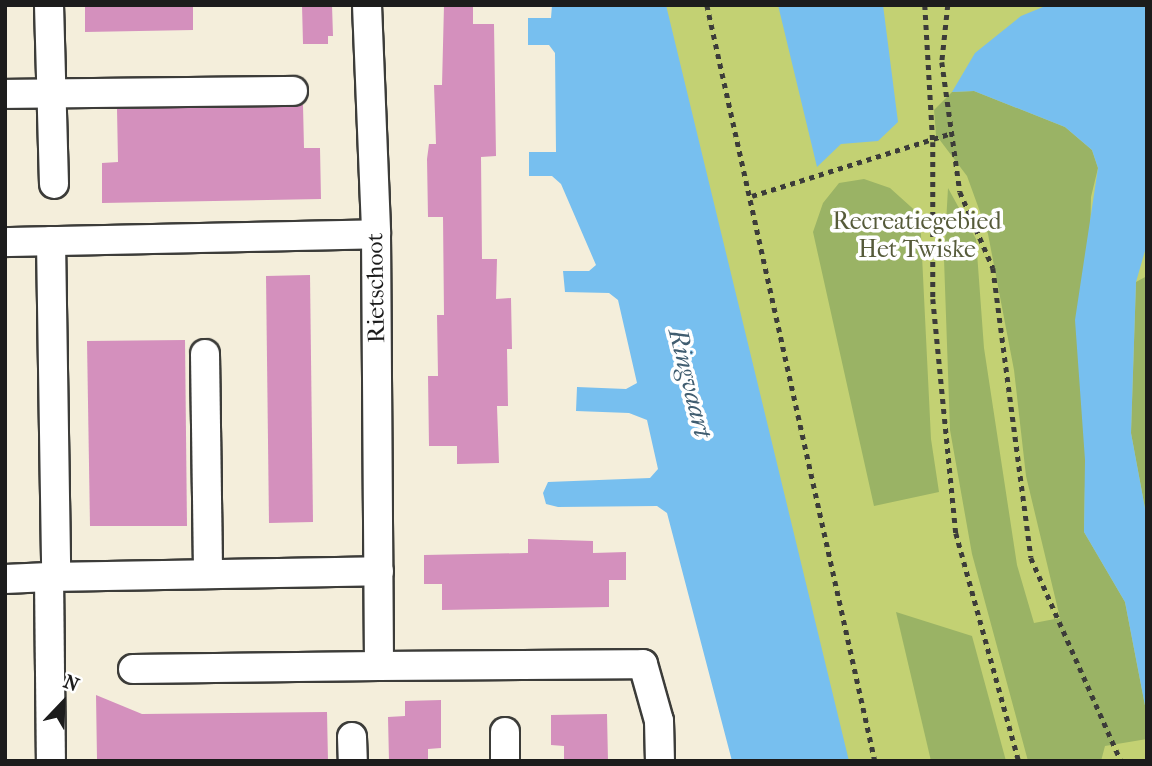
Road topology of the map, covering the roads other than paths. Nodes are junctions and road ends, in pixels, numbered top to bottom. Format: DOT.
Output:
graph roads {
  1 [pos="49,5"];
  2 [pos="367,5"];
  3 [pos="293,92"];
  4 [pos="5,93"];
  5 [pos="51,94"];
  6 [pos="54,184"];
  7 [pos="376,234"];
  8 [pos="5,242"];
  9 [pos="51,242"];
  10 [pos="205,354"];
  11 [pos="379,570"];
  12 [pos="208,574"];
  13 [pos="52,578"];
  14 [pos="5,579"];
  15 [pos="379,666"];
  16 [pos="133,669"];
  17 [pos="505,732"];
  18 [pos="51,761"];
  19 [pos="505,761"];
  20 [pos="660,761"];
  1 -- 5 [label="street"];
  2 -- 7 [label="street, Rietschoot"];
  3 -- 5 [label="street"];
  4 -- 5 [label="street"];
  5 -- 6 [label="street"];
  7 -- 9 [label="street"];
  7 -- 11 [label="street, Rietschoot"];
  8 -- 9 [label="street"];
  9 -- 13 [label="street"];
  10 -- 12 [label="street"];
  11 -- 12 [label="street"];
  11 -- 15 [label="street, Rietschoot"];
  12 -- 13 [label="street"];
  13 -- 14 [label="street"];
  13 -- 18 [label="street"];
  15 -- 16 [label="street"];
  15 -- 20 [label="street"];
  17 -- 19 [label="street"];
}
